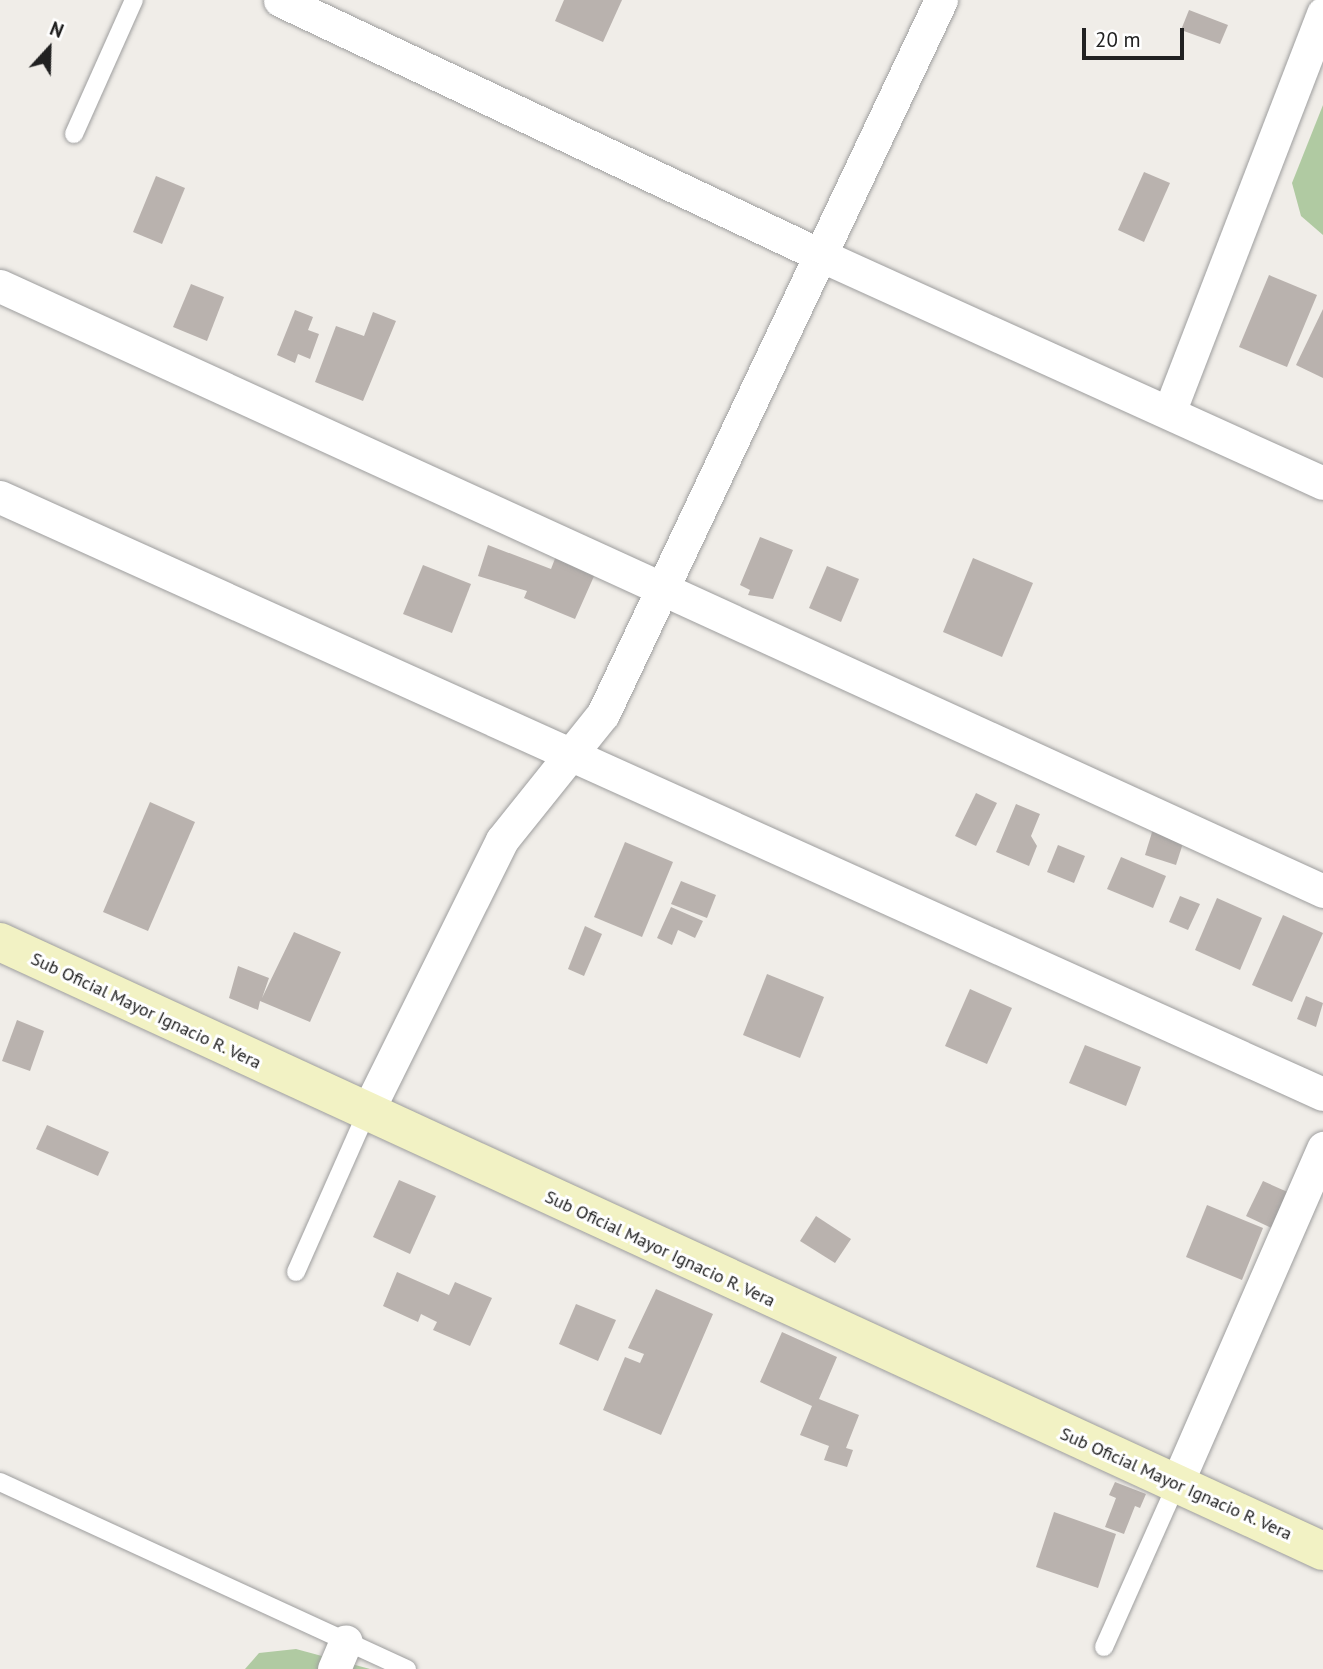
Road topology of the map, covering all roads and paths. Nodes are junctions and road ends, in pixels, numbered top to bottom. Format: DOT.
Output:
graph roads {
  1 [pos="134,0"];
  2 [pos="280,0"];
  3 [pos="941,0"];
  4 [pos="1323,14"];
  5 [pos="74,134"];
  6 [pos="820,255"];
  7 [pos="0,286"];
  8 [pos="1170,410"];
  9 [pos="1323,482"];
  10 [pos="0,497"];
  11 [pos="663,590"];
  12 [pos="572,752"];
  13 [pos="1323,891"];
  14 [pos="0,943"];
  15 [pos="1323,1094"];
  16 [pos="366,1114"];
  17 [pos="1323,1148"];
  18 [pos="296,1272"];
  19 [pos="0,1482"];
  20 [pos="1176,1485"];
  21 [pos="1323,1551"];
  22 [pos="1104,1647"];
  23 [pos="340,1655"];
  24 [pos="407,1669"];
  1 -- 5 [label="lane"];
  2 -- 6 [label="street"];
  3 -- 6 [label="street"];
  4 -- 8 [label="street"];
  6 -- 8 [label="street"];
  6 -- 11 [label="street"];
  7 -- 11 [label="street"];
  8 -- 9 [label="street"];
  10 -- 12 [label="street"];
  11 -- 12 [label="street"];
  11 -- 13 [label="street"];
  12 -- 15 [label="street"];
  12 -- 16 [label="street"];
  14 -- 16 [label="street, Sub Oficial Mayor Ignacio R. Vera"];
  16 -- 18 [label="lane"];
  16 -- 20 [label="street, Sub Oficial Mayor Ignacio R. Vera"];
  17 -- 20 [label="street"];
  19 -- 23 [label="lane"];
  20 -- 21 [label="street, Sub Oficial Mayor Ignacio R. Vera"];
  20 -- 22 [label="lane"];
  23 -- 24 [label="lane"];
}
